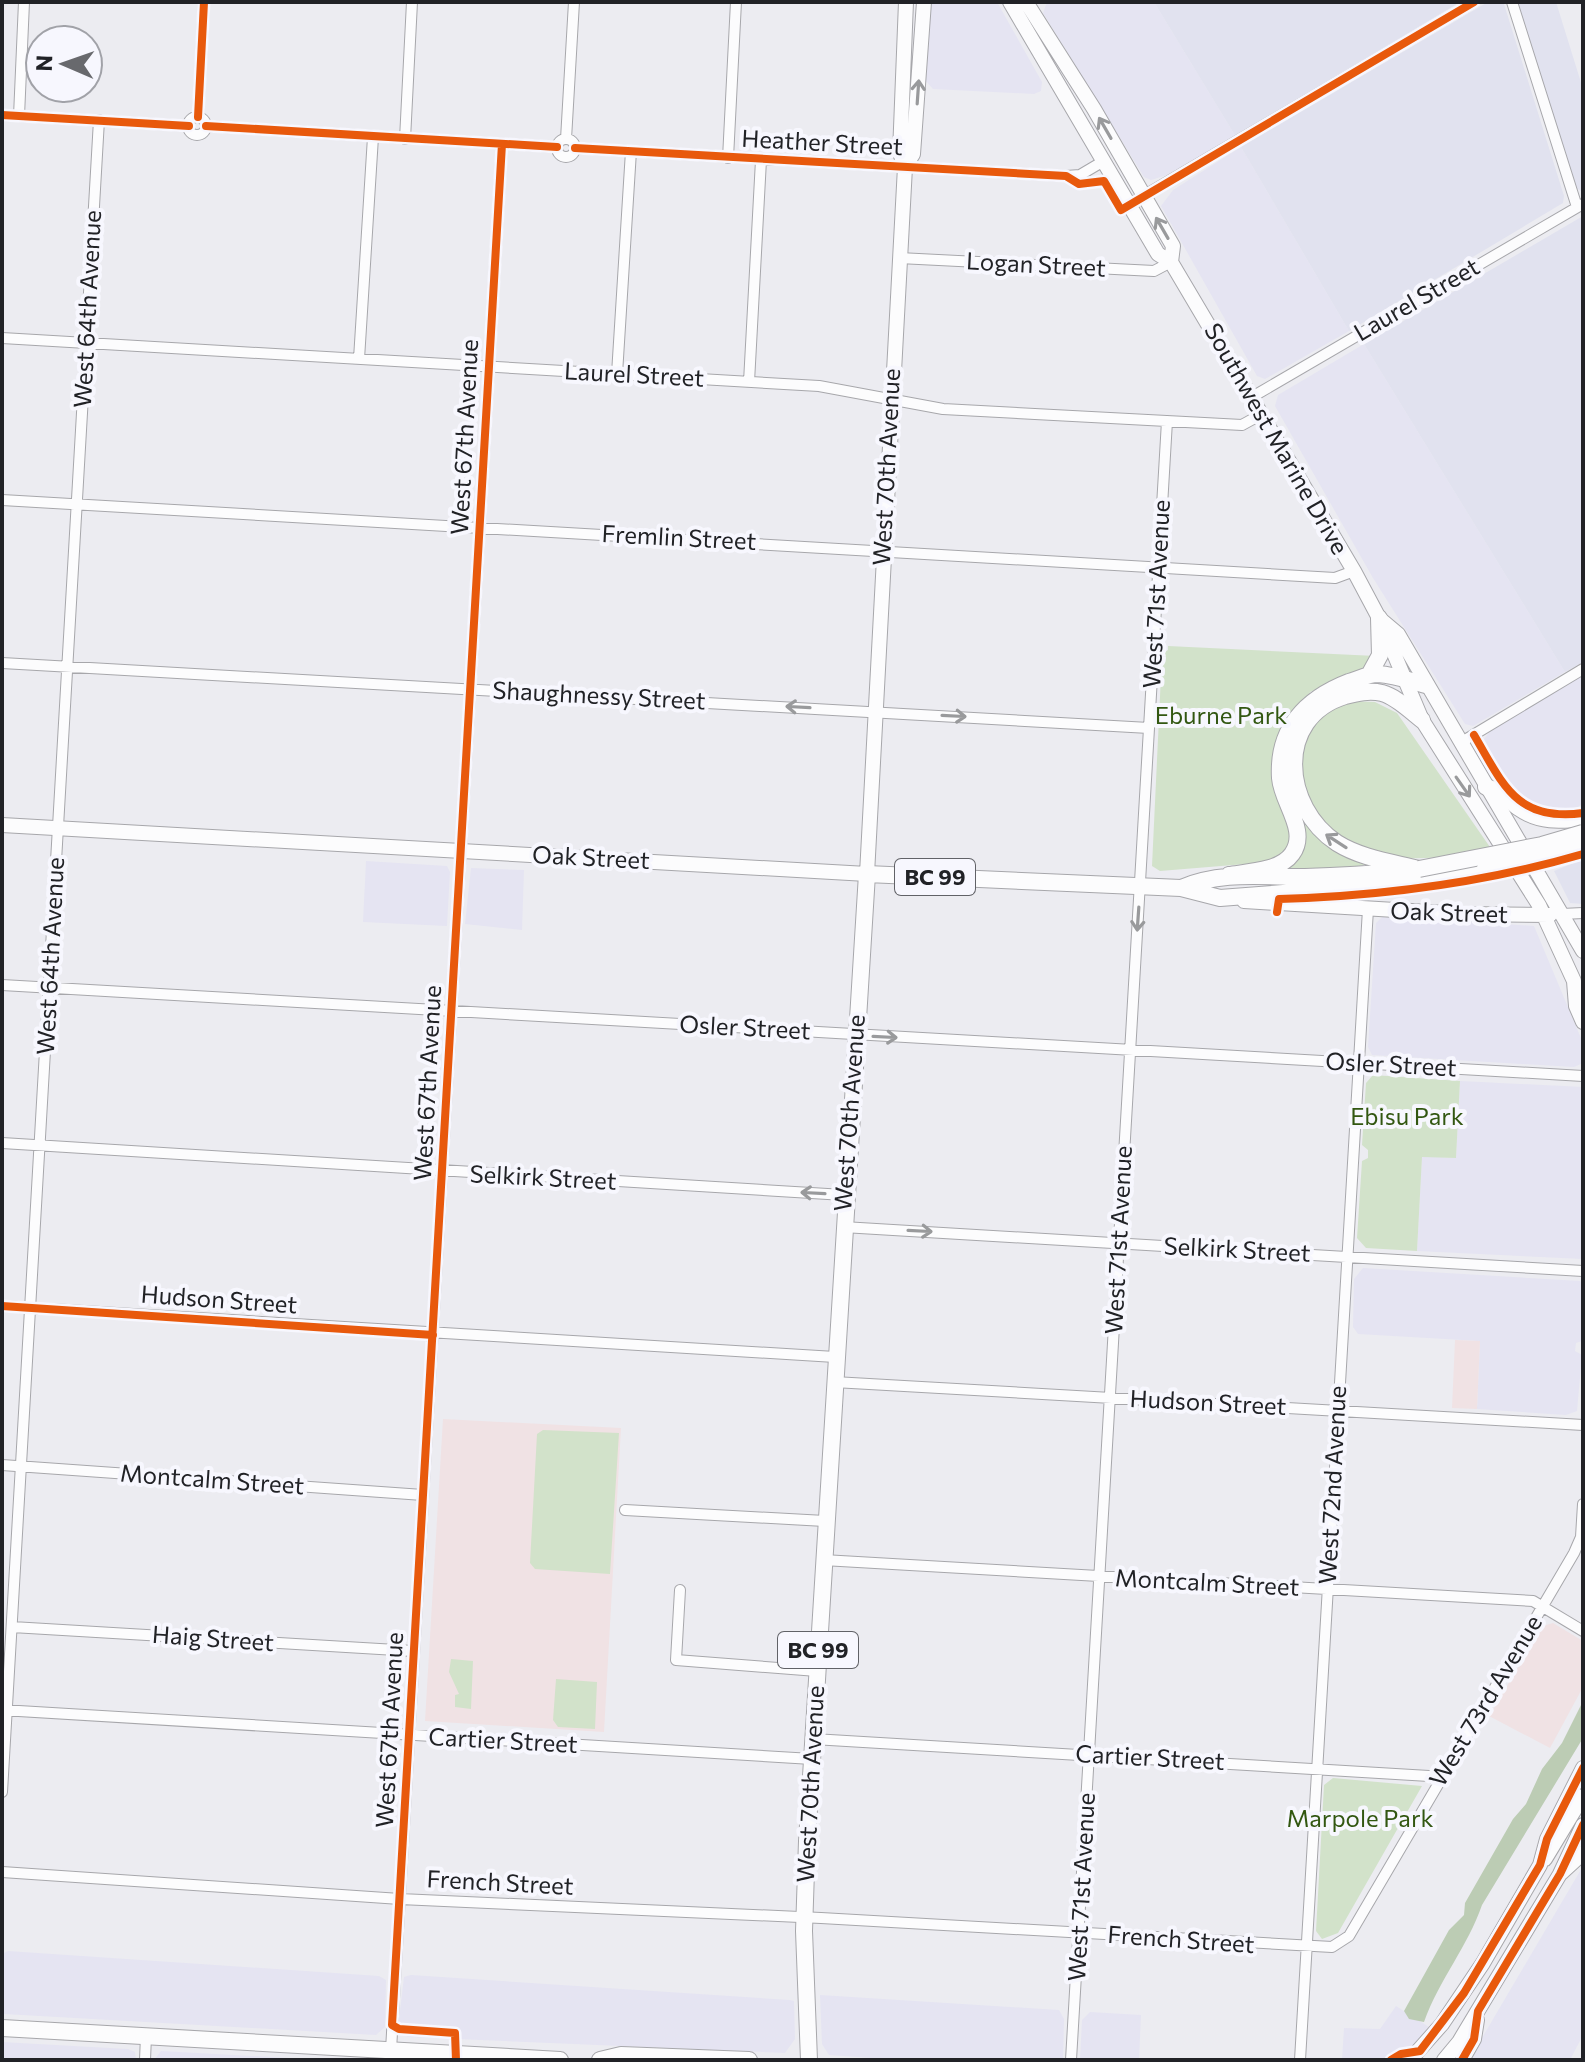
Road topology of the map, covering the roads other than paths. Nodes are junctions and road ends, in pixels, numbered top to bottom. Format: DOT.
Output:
graph roads {
  1 [pos="24,2"];
  2 [pos="204,2"];
  3 [pos="412,2"];
  4 [pos="574,2"];
  5 [pos="736,2"];
  6 [pos="906,2"];
  7 [pos="924,2"];
  8 [pos="1474,2"];
  9 [pos="1512,2"];
  10 [pos="1018,3"];
  11 [pos="2,115"];
  12 [pos="19,116"];
  13 [pos="198,117"];
  14 [pos="99,120"];
  15 [pos="189,126"];
  16 [pos="206,126"];
  17 [pos="373,137"];
  18 [pos="405,139"];
  19 [pos="566,139"];
  20 [pos="502,144"];
  21 [pos="557,147"];
  22 [pos="575,148"];
  23 [pos="631,151"];
  24 [pos="728,158"];
  25 [pos="761,160"];
  26 [pos="1102,162"];
  27 [pos="905,167"];
  28 [pos="1144,196"];
  29 [pos="1128,205"];
  30 [pos="1580,205"];
  31 [pos="899,258"];
  32 [pos="1171,262"];
  33 [pos="2,338"];
  34 [pos="87,343"];
  35 [pos="359,359"];
  36 [pos="489,366"];
  37 [pos="617,374"];
  38 [pos="749,382"];
  39 [pos="1252,397"];
  40 [pos="891,398"];
  41 [pos="1262,414"];
  42 [pos="1167,421"];
  43 [pos="2,500"];
  44 [pos="77,505"];
  45 [pos="480,527"];
  46 [pos="882,552"];
  47 [pos="1158,570"];
  48 [pos="1354,571"];
  49 [pos="1379,618"];
  50 [pos="2,663"];
  51 [pos="68,667"];
  52 [pos="1583,669"];
  53 [pos="1369,675"];
  54 [pos="1402,678"];
  55 [pos="1426,685"];
  56 [pos="471,689"];
  57 [pos="876,712"];
  58 [pos="1422,720"];
  59 [pos="1149,728"];
  60 [pos="1460,743"];
  61 [pos="1486,787"];
  62 [pos="1575,819"];
  63 [pos="2,825"];
  64 [pos="59,828"];
  65 [pos="1583,833"];
  66 [pos="1583,846"];
  67 [pos="461,851"];
  68 [pos="1412,872"];
  69 [pos="867,874"];
  70 [pos="1229,875"];
  71 [pos="1140,887"];
  72 [pos="1181,888"];
  73 [pos="1220,898"];
  74 [pos="1368,909"];
  75 [pos="1583,913"];
  76 [pos="1562,914"];
  77 [pos="1544,915"];
  78 [pos="1583,951"];
  79 [pos="2,985"];
  80 [pos="1578,987"];
  81 [pos="49,988"];
  82 [pos="453,1012"];
  83 [pos="1583,1022"];
  84 [pos="855,1035"];
  85 [pos="1130,1049"];
  86 [pos="1358,1063"];
  87 [pos="1583,1076"];
  88 [pos="2,1143"];
  89 [pos="39,1145"];
  90 [pos="442,1172"];
  91 [pos="844,1195"];
  92 [pos="843,1227"];
  93 [pos="1119,1243"];
  94 [pos="1347,1257"];
  95 [pos="1583,1271"];
  96 [pos="2,1306"];
  97 [pos="31,1308"];
  98 [pos="433,1335"];
  99 [pos="835,1357"];
  100 [pos="834,1382"];
  101 [pos="1110,1397"];
  102 [pos="1337,1411"];
  103 [pos="1583,1425"];
  104 [pos="2,1465"];
  105 [pos="21,1467"];
  106 [pos="423,1495"];
  107 [pos="1583,1504"];
  108 [pos="625,1510"];
  109 [pos="825,1521"];
  110 [pos="16,1551"];
  111 [pos="2,1554"];
  112 [pos="823,1560"];
  113 [pos="1100,1577"];
  114 [pos="1327,1589"];
  115 [pos="680,1590"];
  116 [pos="1543,1607"];
  117 [pos="12,1627"];
  118 [pos="1583,1631"];
  119 [pos="413,1651"];
  120 [pos="817,1671"];
  121 [pos="4,1710"];
  122 [pos="410,1737"];
  123 [pos="813,1739"];
  124 [pos="1090,1755"];
  125 [pos="812,1759"];
  126 [pos="1317,1767"];
  127 [pos="1583,1768"];
  128 [pos="1438,1781"];
  129 [pos="2,1792"];
  130 [pos="1583,1796"];
  131 [pos="1583,1825"];
  132 [pos="1583,1853"];
  133 [pos="1540,1865"];
  134 [pos="2,1872"];
  135 [pos="1560,1874"];
  136 [pos="400,1899"];
  137 [pos="804,1917"];
  138 [pos="1079,1933"];
  139 [pos="1306,1947"];
  140 [pos="1478,2011"];
  141 [pos="2,2028"];
  142 [pos="146,2036"];
  143 [pos="391,2050"];
  144 [pos="305,2053"];
  145 [pos="456,2057"];
  146 [pos="145,2060"];
  147 [pos="560,2060"];
  148 [pos="600,2060"];
  149 [pos="749,2060"];
  150 [pos="809,2060"];
  151 [pos="1071,2060"];
  152 [pos="1300,2060"];
  153 [pos="1410,2060"];
  154 [pos="1444,2060"];
  155 [pos="1462,2060"];
  1 -- 12 [label="street"];
  2 -- 13 [label="street"];
  3 -- 18 [label="street"];
  4 -- 19 [label="street"];
  5 -- 24 [label="street"];
  6 -- 27 [label="main road, West 70th Avenue"];
  27 -- 7 [label="main road, West 70th Avenue, one-way"];
  8 -- 28 [label="street"];
  9 -- 30 [label="street"];
  10 -- 26 [label="main road, Southwest Marine Drive"];
  28 -- 10 [label="main road, Southwest Marine Drive, one-way"];
  11 -- 12 [label="street"];
  12 -- 14 [label="street"];
  13 -- 15 [label="street"];
  13 -- 16 [label="street"];
  14 -- 15 [label="street"];
  14 -- 34 [label="street, West 64th Avenue"];
  15 -- 16 [label="street"];
  16 -- 17 [label="street"];
  17 -- 18 [label="street"];
  17 -- 35 [label="street"];
  18 -- 20 [label="street"];
  19 -- 21 [label="street"];
  19 -- 22 [label="street"];
  20 -- 21 [label="street"];
  20 -- 36 [label="street, West 67th Avenue"];
  21 -- 22 [label="street, Heather Street"];
  22 -- 23 [label="street, Heather Street"];
  23 -- 24 [label="street, Heather Street"];
  23 -- 37 [label="street"];
  24 -- 25 [label="street, Heather Street"];
  25 -- 27 [label="street, Heather Street"];
  25 -- 38 [label="street"];
  26 -- 27 [label="street, Heather Street"];
  26 -- 29 [label="main road, Southwest Marine Drive"];
  27 -- 31 [label="main road, West 70th Avenue"];
  28 -- 29 [label="street"];
  32 -- 28 [label="main road, Southwest Marine Drive, one-way"];
  29 -- 32 [label="main road, Southwest Marine Drive"];
  30 -- 39 [label="street, Laurel Street"];
  31 -- 32 [label="street, Logan Street"];
  31 -- 40 [label="main road, West 70th Avenue"];
  32 -- 39 [label="main road, Southwest Marine Drive"];
  33 -- 34 [label="street, Laurel Street"];
  34 -- 35 [label="street, Laurel Street"];
  34 -- 44 [label="street, West 64th Avenue"];
  35 -- 36 [label="street, Laurel Street"];
  36 -- 37 [label="street, Laurel Street"];
  36 -- 45 [label="street, West 67th Avenue"];
  37 -- 38 [label="street, Laurel Street"];
  38 -- 40 [label="street, Laurel Street"];
  39 -- 41 [label="main road, Southwest Marine Drive"];
  40 -- 42 [label="street, Laurel Street"];
  40 -- 46 [label="main road, West 70th Avenue"];
  41 -- 42 [label="street, Laurel Street"];
  41 -- 48 [label="main road, Southwest Marine Drive"];
  42 -- 47 [label="street, West 71st Avenue"];
  43 -- 44 [label="street, Fremlin Street"];
  44 -- 45 [label="street, Fremlin Street"];
  44 -- 51 [label="street, West 64th Avenue"];
  45 -- 46 [label="street, Fremlin Street"];
  45 -- 56 [label="street, West 67th Avenue"];
  46 -- 47 [label="street, Fremlin Street"];
  46 -- 57 [label="main road, West 70th Avenue"];
  47 -- 48 [label="street, Fremlin Street"];
  47 -- 59 [label="street, West 71st Avenue"];
  48 -- 49 [label="main road, Southwest Marine Drive"];
  49 -- 53 [label="highway"];
  49 -- 54 [label="main road, Southwest Marine Drive"];
  49 -- 55 [label="main road, Southwest Marine Drive"];
  50 -- 51 [label="street, Shaughnessy Street"];
  51 -- 56 [label="street, Shaughnessy Street"];
  51 -- 64 [label="street, West 64th Avenue"];
  52 -- 60 [label="street"];
  53 -- 54 [label="highway"];
  53 -- 70 [label="highway"];
  54 -- 55 [label="highway"];
  54 -- 58 [label="main road, Southwest Marine Drive"];
  55 -- 60 [label="main road, Southwest Marine Drive"];
  57 -- 56 [label="street, Shaughnessy Street, one-way"];
  56 -- 67 [label="street, West 67th Avenue"];
  57 -- 59 [label="street, Shaughnessy Street, one-way"];
  57 -- 69 [label="main road, West 70th Avenue"];
  68 -- 58 [label="highway, one-way"];
  58 -- 77 [label="main road, Southwest Marine Drive, one-way"];
  59 -- 71 [label="street, West 71st Avenue"];
  60 -- 61 [label="main road, Southwest Marine Drive"];
  61 -- 62 [label="highway"];
  61 -- 76 [label="main road, Southwest Marine Drive"];
  63 -- 64 [label="main road, Oak Street"];
  64 -- 67 [label="main road, Oak Street"];
  64 -- 81 [label="street, West 64th Avenue"];
  65 -- 68 [label="highway, BC 99, bridge"];
  66 -- 68 [label="highway, BC 99, bridge"];
  67 -- 69 [label="main road, Oak Street"];
  67 -- 82 [label="street, West 67th Avenue"];
  68 -- 70 [label="highway, Oak Street / BC 99"];
  68 -- 73 [label="highway, Oak Street / BC 99"];
  69 -- 71 [label="highway, Oak Street / BC 99"];
  69 -- 84 [label="highway, West 70th Avenue / BC 99"];
  70 -- 72 [label="highway, Oak Street / BC 99"];
  71 -- 72 [label="highway, Oak Street / BC 99"];
  71 -- 85 [label="street, West 71st Avenue, one-way"];
  72 -- 73 [label="highway, Oak Street / BC 99"];
  73 -- 74 [label="main road, Oak Street"];
  74 -- 77 [label="main road, Oak Street"];
  74 -- 86 [label="street, West 72nd Avenue"];
  75 -- 76 [label="street, Oak Street"];
  76 -- 77 [label="main road, Oak Street"];
  76 -- 78 [label="main road, Southwest Marine Drive"];
  77 -- 80 [label="main road, Southwest Marine Drive"];
  79 -- 81 [label="street, Osler Street"];
  80 -- 83 [label="main road, Southwest Marine Drive"];
  81 -- 82 [label="street, Osler Street"];
  81 -- 89 [label="street, West 64th Avenue"];
  82 -- 84 [label="street, Osler Street"];
  82 -- 90 [label="street, West 67th Avenue"];
  84 -- 85 [label="street, Osler Street, one-way"];
  84 -- 91 [label="highway, West 70th Avenue / BC 99"];
  85 -- 86 [label="street, Osler Street"];
  85 -- 93 [label="street, West 71st Avenue"];
  86 -- 87 [label="street, Osler Street"];
  86 -- 94 [label="street, West 72nd Avenue"];
  88 -- 89 [label="street, Selkirk Street"];
  89 -- 90 [label="street, Selkirk Street"];
  89 -- 97 [label="street, West 64th Avenue"];
  91 -- 90 [label="street, Selkirk Street, one-way"];
  90 -- 98 [label="street, West 67th Avenue"];
  91 -- 92 [label="highway, West 70th Avenue / BC 99"];
  92 -- 93 [label="street, Selkirk Street, one-way"];
  92 -- 99 [label="highway, West 70th Avenue / BC 99"];
  93 -- 94 [label="street, Selkirk Street"];
  93 -- 101 [label="street, West 71st Avenue"];
  94 -- 95 [label="street, Selkirk Street"];
  94 -- 102 [label="street, West 72nd Avenue"];
  96 -- 97 [label="street, Hudson Street"];
  97 -- 98 [label="street, Hudson Street"];
  97 -- 105 [label="street, West 64th Avenue"];
  98 -- 99 [label="street, Hudson Street"];
  98 -- 106 [label="street, West 67th Avenue"];
  99 -- 100 [label="highway, West 70th Avenue / BC 99"];
  100 -- 101 [label="street, Hudson Street"];
  100 -- 109 [label="highway, West 70th Avenue / BC 99"];
  101 -- 102 [label="street, Hudson Street"];
  101 -- 113 [label="street, West 71st Avenue"];
  102 -- 103 [label="street, Hudson Street"];
  102 -- 114 [label="street, West 72nd Avenue"];
  104 -- 105 [label="street, Montcalm Street"];
  105 -- 106 [label="street, Montcalm Street"];
  105 -- 110 [label="street, West 64th Avenue"];
  106 -- 119 [label="street, West 67th Avenue"];
  107 -- 116 [label="street, West 73rd Avenue"];
  108 -- 109 [label="street"];
  109 -- 112 [label="highway, West 70th Avenue / BC 99"];
  110 -- 111 [label="street"];
  110 -- 117 [label="street, West 64th Avenue"];
  112 -- 113 [label="street, Montcalm Street"];
  112 -- 120 [label="highway, West 70th Avenue / BC 99"];
  113 -- 114 [label="street, Montcalm Street"];
  113 -- 124 [label="street, West 71st Avenue"];
  114 -- 116 [label="street, Montcalm Street"];
  114 -- 126 [label="street, West 72nd Avenue"];
  115 -- 120 [label="street"];
  116 -- 118 [label="street, Montcalm Street"];
  116 -- 128 [label="street, West 73rd Avenue"];
  117 -- 119 [label="street, Haig Street"];
  117 -- 121 [label="street, West 64th Avenue"];
  119 -- 122 [label="street, West 67th Avenue"];
  120 -- 123 [label="highway, West 70th Avenue / BC 99"];
  121 -- 122 [label="street, Cartier Street"];
  121 -- 129 [label="street, West 64th Avenue"];
  122 -- 125 [label="street, Cartier Street"];
  122 -- 136 [label="street, West 67th Avenue"];
  123 -- 124 [label="street, Cartier Street"];
  123 -- 125 [label="highway, West 70th Avenue / BC 99"];
  124 -- 126 [label="street, Cartier Street"];
  124 -- 138 [label="street, West 71st Avenue"];
  125 -- 137 [label="highway, West 70th Avenue / BC 99"];
  126 -- 128 [label="street, Cartier Street"];
  126 -- 139 [label="street, West 72nd Avenue"];
  127 -- 133 [label="main road"];
  128 -- 139 [label="street, West 73rd Avenue"];
  130 -- 133 [label="main road"];
  131 -- 135 [label="main road"];
  132 -- 135 [label="main road"];
  133 -- 153 [label="main road"];
  134 -- 136 [label="street, French Street"];
  135 -- 140 [label="main road"];
  136 -- 137 [label="street, French Street"];
  136 -- 143 [label="street, West 67th Avenue"];
  137 -- 138 [label="street, French Street"];
  137 -- 150 [label="highway, West 70th Avenue / BC 99"];
  138 -- 139 [label="street, French Street"];
  138 -- 151 [label="street, West 71st Avenue"];
  139 -- 152 [label="street, West 72nd Avenue"];
  140 -- 154 [label="main road"];
  140 -- 155 [label="main road"];
  141 -- 142 [label="highway"];
  142 -- 144 [label="highway"];
  142 -- 146 [label="street"];
  143 -- 144 [label="highway"];
  143 -- 145 [label="highway"];
  145 -- 147 [label="highway"];
  148 -- 149 [label="highway"];
}
